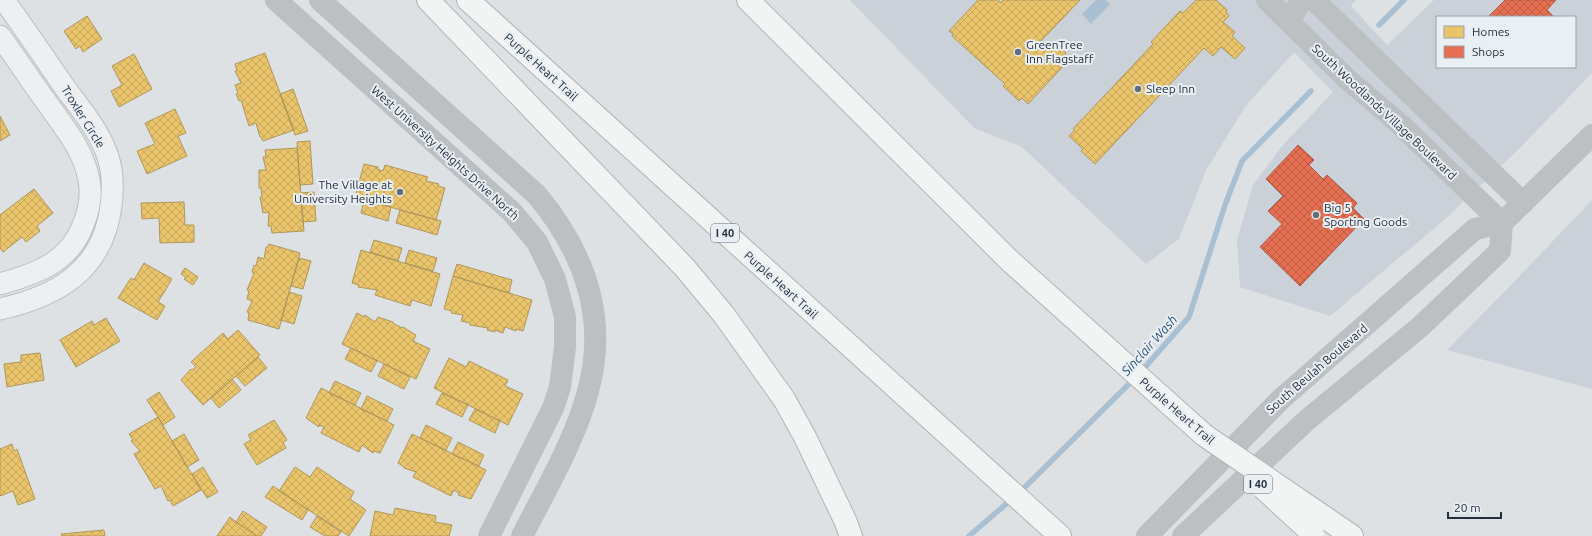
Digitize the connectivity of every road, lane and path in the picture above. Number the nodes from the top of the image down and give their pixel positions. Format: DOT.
graph roads {
  1 [pos="4,0"];
  2 [pos="276,0"];
  3 [pos="320,0"];
  4 [pos="428,0"];
  5 [pos="468,0"];
  6 [pos="748,0"];
  7 [pos="1267,0"];
  8 [pos="1302,0"];
  9 [pos="1314,0"];
  10 [pos="1288,21"];
  11 [pos="0,36"];
  12 [pos="1592,135"];
  13 [pos="1523,203"];
  14 [pos="1502,223"];
  15 [pos="0,284"];
  16 [pos="0,309"];
  17 [pos="848,528"];
  18 [pos="1319,529"];
  19 [pos="489,536"];
  20 [pos="522,536"];
  21 [pos="1060,536"];
  22 [pos="1147,536"];
  23 [pos="1183,536"];
  24 [pos="1352,536"];
  1 -- 16 [label="street, Troxler Circle"];
  2 -- 19 [label="street, West University Heights Drive North"];
  3 -- 20 [label="street"];
  4 -- 17 [label="highway"];
  5 -- 21 [label="highway, Purple Heart Trail / I 40"];
  6 -- 18 [label="highway, Purple Heart Trail, bridge"];
  7 -- 10 [label="street, South Woodlands Village Boulevard"];
  8 -- 10 [label="street"];
  9 -- 13 [label="street"];
  10 -- 14 [label="street, South Woodlands Village Boulevard"];
  11 -- 15 [label="street, Troxler Circle"];
  12 -- 13 [label="street"];
  13 -- 14 [label="street"];
  14 -- 22 [label="street, South Beulah Boulevard"];
  14 -- 23 [label="street"];
  18 -- 24 [label="highway, Purple Heart Trail"];
}
